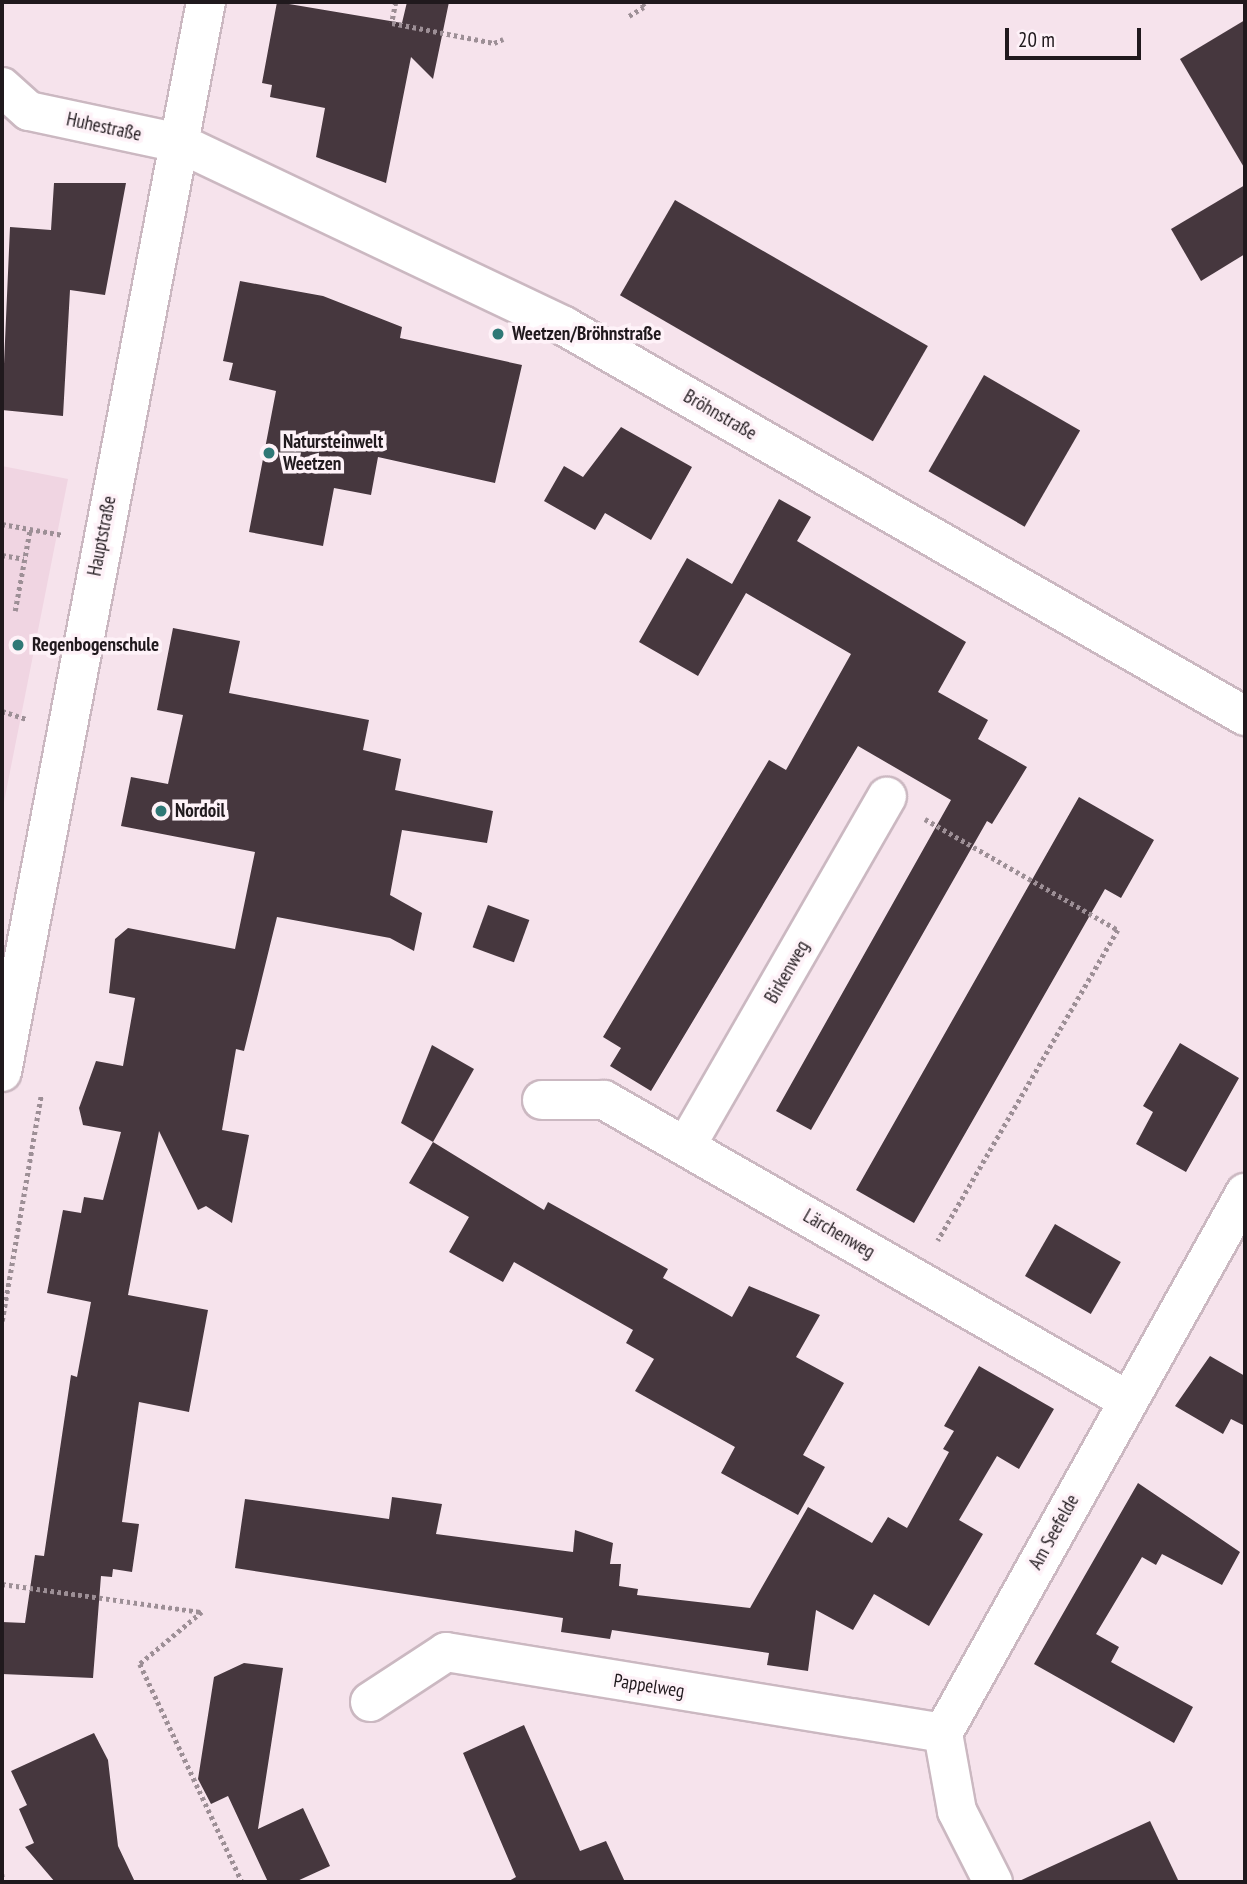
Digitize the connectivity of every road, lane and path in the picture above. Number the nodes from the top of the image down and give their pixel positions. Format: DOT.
graph roads {
  1 [pos="206,2"];
  2 [pos="396,2"];
  3 [pos="641,2"];
  4 [pos="629,16"];
  5 [pos="503,39"];
  6 [pos="11,107"];
  7 [pos="179,143"];
  8 [pos="2,524"];
  9 [pos="30,528"];
  10 [pos="101,541"];
  11 [pos="2,555"];
  12 [pos="24,559"];
  13 [pos="15,611"];
  14 [pos="2,711"];
  15 [pos="1245,716"];
  16 [pos="29,719"];
  17 [pos="887,797"];
  18 [pos="2,1072"];
  19 [pos="542,1100"];
  20 [pos="686,1146"];
  21 [pos="1245,1194"];
  22 [pos="917,1279"];
  23 [pos="1127,1400"];
  24 [pos="2,1584"];
  25 [pos="370,1702"];
  26 [pos="943,1734"];
  27 [pos="2,1874"];
  28 [pos="3,1882"];
  29 [pos="242,1882"];
  30 [pos="993,1882"];
  1 -- 7 [label="street, Hauptstraße"];
  2 -- 5 [label="path"];
  3 -- 4 [label="path"];
  6 -- 7 [label="street, Huhestraße"];
  7 -- 10 [label="street, Hauptstraße"];
  7 -- 15 [label="street, Bröhnstraße"];
  8 -- 9 [label="path"];
  9 -- 10 [label="path"];
  9 -- 12 [label="path"];
  10 -- 18 [label="street, Hauptstraße"];
  11 -- 12 [label="path"];
  12 -- 13 [label="path"];
  14 -- 16 [label="path"];
  17 -- 20 [label="street, Birkenweg"];
  17 -- 22 [label="path"];
  19 -- 20 [label="street, Lärchenweg"];
  20 -- 22 [label="street, Lärchenweg"];
  21 -- 23 [label="street, Am Seefelde"];
  22 -- 23 [label="street, Lärchenweg"];
  23 -- 26 [label="street, Am Seefelde"];
  24 -- 29 [label="path"];
  25 -- 26 [label="street, Pappelweg"];
  26 -- 30 [label="street"];
  27 -- 28 [label="path"];
}
